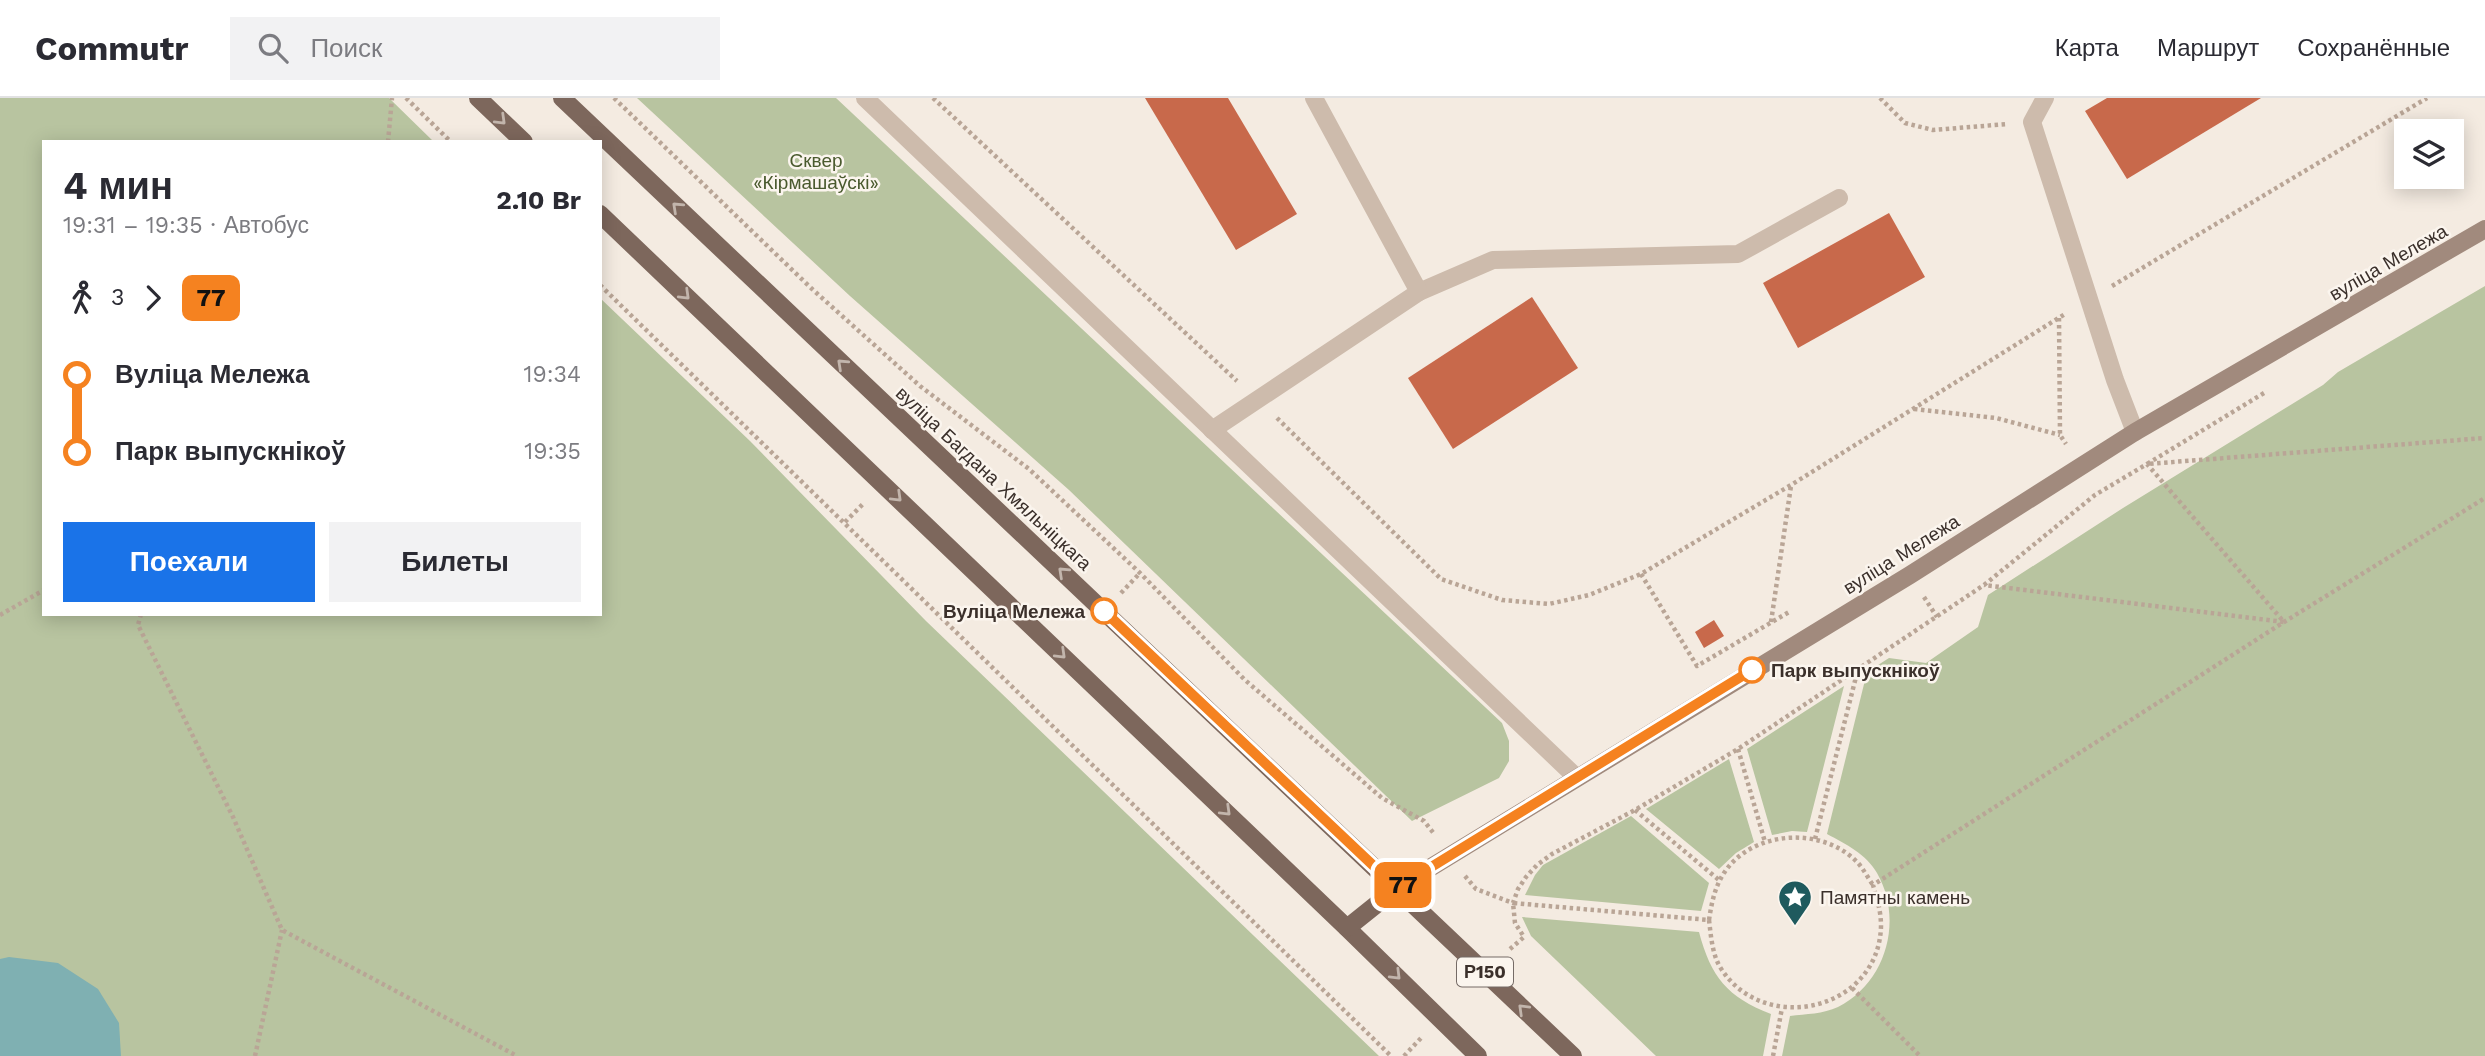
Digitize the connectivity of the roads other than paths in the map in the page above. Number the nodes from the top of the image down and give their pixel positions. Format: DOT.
graph roads {
  1 [pos="478,98"];
  2 [pos="562,98"];
  3 [pos="866,98"];
  4 [pos="1314,98"];
  5 [pos="2045,98"];
  6 [pos="522,140"];
  7 [pos="1839,198"];
  8 [pos="602,216"];
  9 [pos="2485,229"];
  10 [pos="1419,292"];
  11 [pos="1212,430"];
  12 [pos="2135,432"];
  13 [pos="1576,777"];
  14 [pos="1397,888"];
  15 [pos="1347,928"];
  16 [pos="1478,1056"];
  17 [pos="1573,1056"];
  1 -- 6 [label="main road, one-way"];
  14 -- 2 [label="main road, вуліца Багдана Хмяльніцкага, one-way"];
  3 -- 11 [label="lane"];
  4 -- 10 [label="lane"];
  5 -- 12 [label="lane"];
  7 -- 10 [label="lane"];
  8 -- 15 [label="main road, one-way"];
  9 -- 12 [label="main road, вуліца Мележа"];
  10 -- 11 [label="lane"];
  11 -- 13 [label="lane"];
  12 -- 13 [label="main road, вуліца Мележа"];
  13 -- 14 [label="main road, вуліца Мележа"];
  14 -- 15 [label="main road, вуліца Мележа"];
  17 -- 14 [label="main road, Р150, one-way"];
  15 -- 16 [label="main road, one-way"];
}
